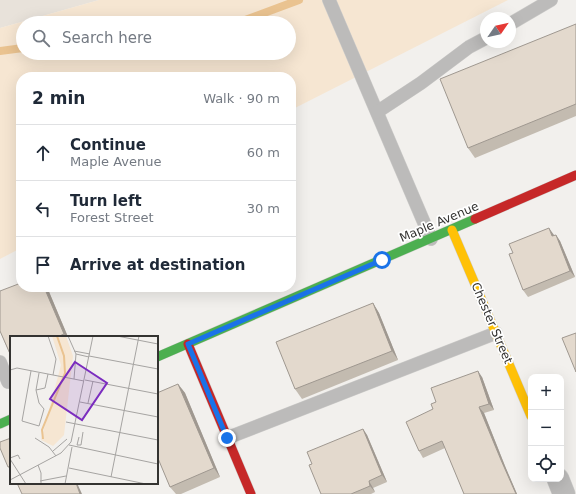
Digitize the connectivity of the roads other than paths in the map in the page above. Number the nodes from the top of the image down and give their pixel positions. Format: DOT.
graph roads {
  1 [pos="329,0"];
  2 [pos="551,0"];
  3 [pos="516,20"];
  4 [pos="480,41"];
  5 [pos="377,112"];
  6 [pos="576,175"];
  7 [pos="452,230"];
  8 [pos="431,238"];
  9 [pos="496,333"];
  10 [pos="188,344"];
  11 [pos="158,357"];
  12 [pos="0,362"];
  13 [pos="10,381"];
  14 [pos="528,410"];
  15 [pos="10,419"];
  16 [pos="0,424"];
  17 [pos="227,438"];
  18 [pos="559,482"];
  19 [pos="251,494"];
  20 [pos="564,494"];
  1 -- 5 [label="lane"];
  2 -- 3 [label="lane"];
  4 -- 5 [label="lane"];
  5 -- 8 [label="lane"];
  6 -- 7 [label="main road, Maple Avenue"];
  7 -- 8 [label="main road, Maple Avenue"];
  7 -- 9 [label="main road, Chester Street"];
  8 -- 10 [label="main road, Maple Avenue"];
  9 -- 14 [label="main road, Chester Street"];
  9 -- 17 [label="lane"];
  10 -- 11 [label="main road, Maple Avenue"];
  10 -- 17 [label="main road"];
  12 -- 13 [label="lane"];
  15 -- 16 [label="main road"];
  17 -- 19 [label="main road"];
  18 -- 20 [label="street"];
}
